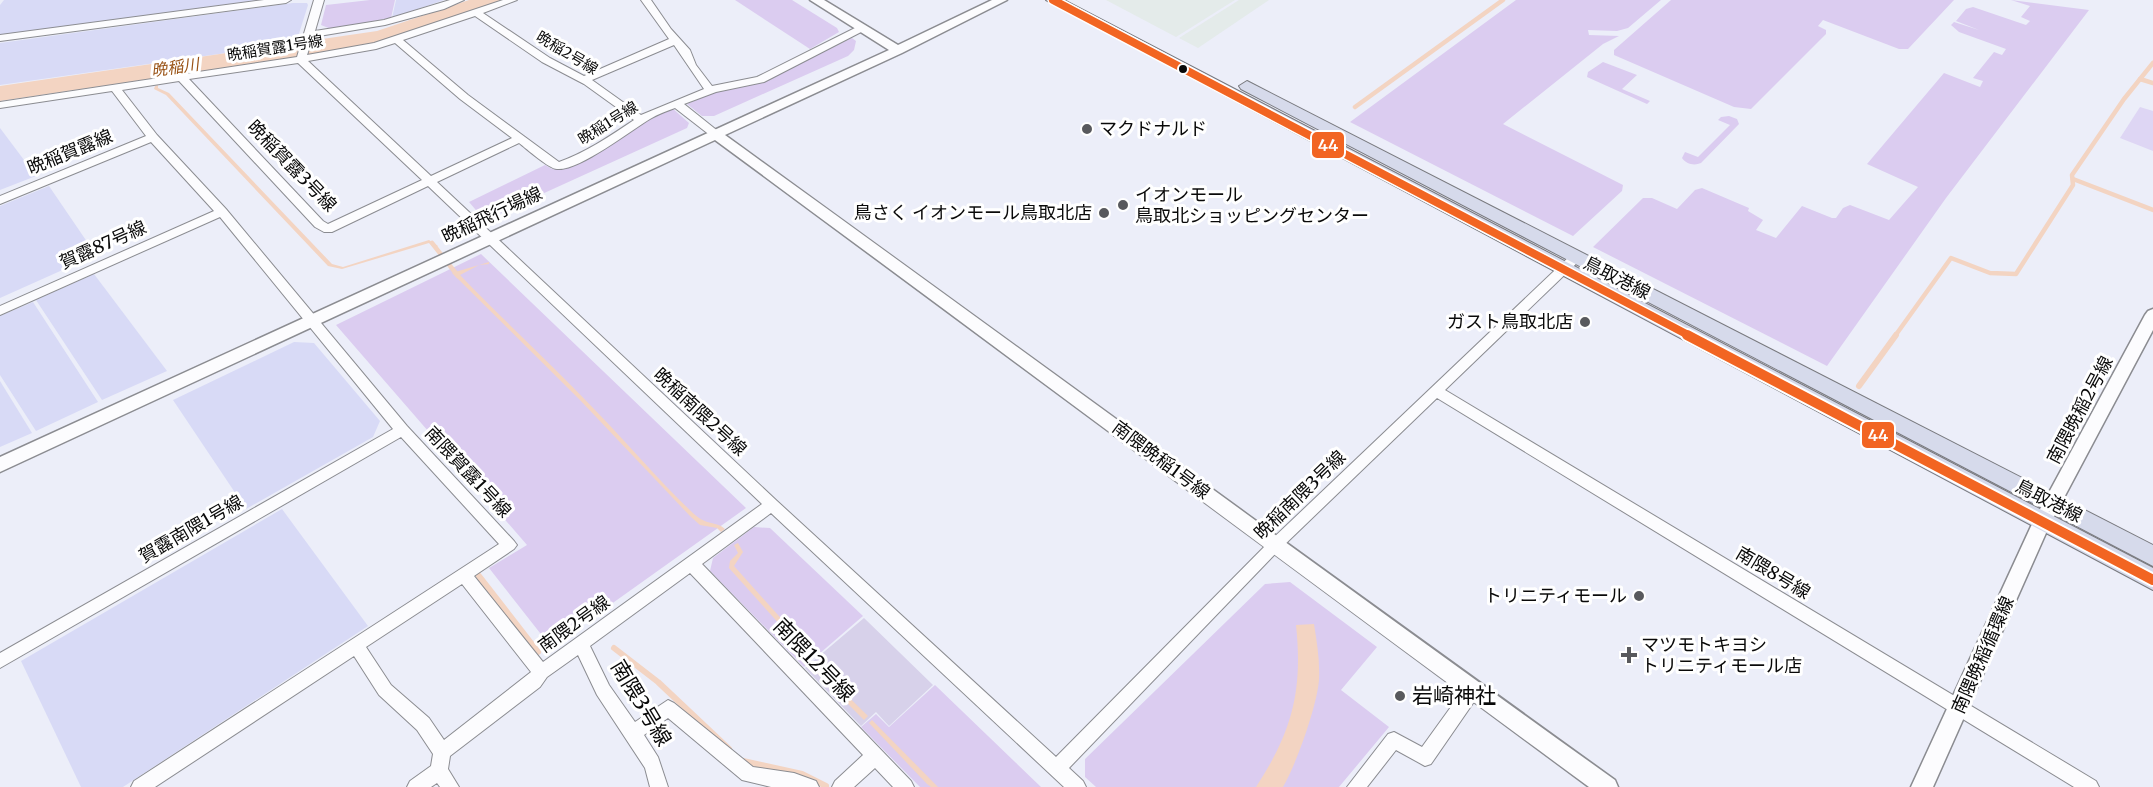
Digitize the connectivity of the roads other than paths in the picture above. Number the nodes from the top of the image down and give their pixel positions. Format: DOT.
graph roads {
  1 [pos="286,0"];
  2 [pos="319,0"];
  3 [pos="459,0"];
  4 [pos="512,0"];
  5 [pos="646,0"];
  6 [pos="816,0"];
  7 [pos="1001,0"];
  8 [pos="1053,0"];
  9 [pos="1081,0"];
  10 [pos="477,13"];
  11 [pos="862,28"];
  12 [pos="0,38"];
  13 [pos="307,38"];
  14 [pos="397,39"];
  15 [pos="676,39"];
  16 [pos="898,50"];
  17 [pos="302,59"];
  18 [pos="182,78"];
  19 [pos="584,80"];
  20 [pos="115,88"];
  21 [pos="710,90"];
  22 [pos="676,104"];
  23 [pos="0,105"];
  24 [pos="641,120"];
  25 [pos="715,134"];
  26 [pos="153,137"];
  27 [pos="521,138"];
  28 [pos="432,181"];
  29 [pos="0,200"];
  30 [pos="222,212"];
  31 [pos="490,238"];
  32 [pos="1570,263"];
  33 [pos="0,310"];
  34 [pos="2153,315"];
  35 [pos="310,321"];
  36 [pos="1436,391"];
  37 [pos="402,430"];
  38 [pos="0,465"];
  39 [pos="2052,503"];
  40 [pos="772,505"];
  41 [pos="2042,522"];
  42 [pos="1274,546"];
  43 [pos="2153,556"];
  44 [pos="692,564"];
  45 [pos="463,574"];
  46 [pos="2153,580"];
  47 [pos="580,644"];
  48 [pos="356,645"];
  49 [pos="0,661"];
  50 [pos="541,672"];
  51 [pos="1472,691"];
  52 [pos="1958,709"];
  53 [pos="633,733"];
  54 [pos="442,752"];
  55 [pos="875,756"];
  56 [pos="1057,768"];
  57 [pos="439,771"];
  58 [pos="140,787"];
  59 [pos="416,787"];
  60 [pos="450,787"];
  61 [pos="658,787"];
  62 [pos="810,787"];
  63 [pos="841,787"];
  64 [pos="905,787"];
  65 [pos="1077,787"];
  66 [pos="1356,787"];
  67 [pos="1607,787"];
  68 [pos="1922,787"];
  69 [pos="2090,787"];
  1 -- 12 [label="street"];
  2 -- 13 [label="street"];
  3 -- 13 [label="street"];
  4 -- 10 [label="street, 晩稲賀露1号線"];
  5 -- 15 [label="street"];
  6 -- 11 [label="street"];
  7 -- 16 [label="street, 晩稲飛行場線"];
  8 -- 32 [label="main road, 鳥取港線"];
  9 -- 32 [label="main road, 鳥取港線"];
  10 -- 14 [label="street, 晩稲賀露1号線"];
  10 -- 19 [label="street, 晩稲2号線"];
  11 -- 16 [label="street"];
  11 -- 21 [label="street, 晩稲1号線"];
  13 -- 17 [label="street"];
  14 -- 17 [label="street, 晩稲賀露1号線"];
  14 -- 27 [label="street, 晩稲1号線"];
  15 -- 19 [label="street"];
  15 -- 21 [label="street"];
  16 -- 25 [label="street, 晩稲飛行場線"];
  17 -- 18 [label="street, 晩稲賀露1号線"];
  17 -- 28 [label="street, 晩稲南隈2号線"];
  18 -- 20 [label="street, 晩稲賀露1号線"];
  18 -- 28 [label="street, 晩稲賀露3号線"];
  19 -- 24 [label="street, 晩稲2号線"];
  20 -- 23 [label="street, 晩稲賀露1号線"];
  20 -- 26 [label="street, 南隈賀露1号線"];
  21 -- 22 [label="street, 晩稲1号線"];
  22 -- 24 [label="street, 晩稲1号線"];
  22 -- 25 [label="street"];
  24 -- 27 [label="street, 晩稲1号線"];
  25 -- 31 [label="street, 晩稲飛行場線"];
  25 -- 42 [label="street, 南隈晩稲1号線"];
  26 -- 29 [label="street, 晩稲賀露線"];
  26 -- 30 [label="street, 南隈賀露1号線"];
  27 -- 28 [label="street, 晩稲賀露3号線"];
  28 -- 31 [label="street, 晩稲南隈2号線"];
  30 -- 33 [label="street, 賀露87号線"];
  30 -- 35 [label="street, 南隈賀露1号線"];
  31 -- 35 [label="street, 晩稲飛行場線"];
  31 -- 40 [label="street, 晩稲南隈2号線"];
  32 -- 36 [label="street, 晩稲南隈3号線"];
  32 -- 39 [label="main road, 鳥取港線"];
  32 -- 41 [label="main road, 鳥取港線"];
  34 -- 39 [label="street, 南隈晩稲2号線"];
  35 -- 37 [label="street, 南隈賀露1号線"];
  35 -- 38 [label="street, 晩稲飛行場線"];
  36 -- 42 [label="street, 晩稲南隈3号線"];
  36 -- 52 [label="street, 南隈8号線"];
  37 -- 45 [label="street, 南隈賀露1号線"];
  37 -- 49 [label="street, 賀露南隈1号線"];
  39 -- 41 [label="street, 南隈晩稲2号線"];
  39 -- 43 [label="main road, 鳥取港線"];
  40 -- 44 [label="street, 南隈2号線"];
  40 -- 56 [label="street, 晩稲南隈2号線"];
  41 -- 46 [label="main road, 鳥取港線"];
  41 -- 52 [label="street, 南隈晩稲循環線"];
  42 -- 51 [label="street, 南隈晩稲1号線"];
  42 -- 56 [label="street, 晩稲南隈3号線"];
  44 -- 47 [label="street, 南隈2号線"];
  44 -- 55 [label="street, 南隈12号線"];
  45 -- 48 [label="street, 南隈賀露1号線"];
  45 -- 50 [label="street"];
  47 -- 50 [label="street, 南隈2号線"];
  47 -- 53 [label="street, 南隈3号線"];
  48 -- 54 [label="street"];
  48 -- 58 [label="street, 南隈賀露1号線"];
  50 -- 54 [label="street, 南隈2号線"];
  51 -- 66 [label="street"];
  51 -- 67 [label="street, 南隈晩稲1号線"];
  52 -- 68 [label="street, 南隈晩稲循環線"];
  52 -- 69 [label="street, 南隈8号線"];
  53 -- 61 [label="street, 南隈3号線"];
  53 -- 62 [label="street"];
  54 -- 57 [label="street"];
  55 -- 63 [label="street"];
  55 -- 64 [label="street, 南隈12号線"];
  56 -- 65 [label="street, 晩稲南隈2号線"];
  57 -- 59 [label="street"];
  57 -- 60 [label="street"];
}
